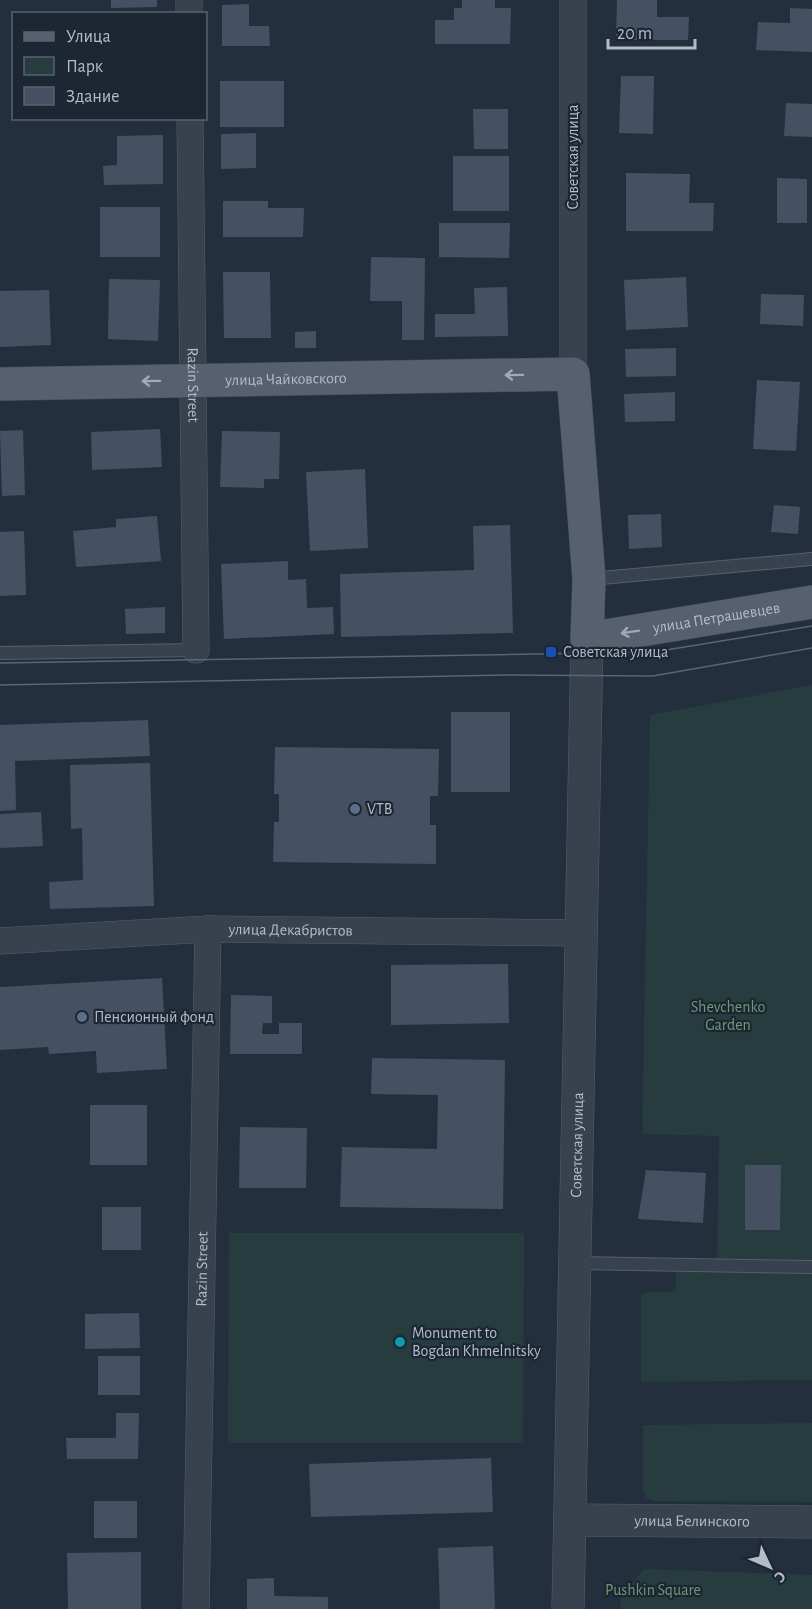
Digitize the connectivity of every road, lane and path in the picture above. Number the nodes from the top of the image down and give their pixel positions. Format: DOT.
graph roads {
  1 [pos="573,0"];
  2 [pos="190,120"];
  3 [pos="573,374"];
  4 [pos="193,381"];
  5 [pos="0,384"];
  6 [pos="812,559"];
  7 [pos="589,579"];
  8 [pos="812,602"];
  9 [pos="587,639"];
  10 [pos="196,650"];
  11 [pos="0,653"];
  12 [pos="208,929"];
  13 [pos="582,933"];
  14 [pos="0,941"];
  15 [pos="576,1263"];
  16 [pos="812,1267"];
  17 [pos="570,1520"];
  18 [pos="812,1522"];
  19 [pos="196,1609"];
  20 [pos="568,1609"];
  1 -- 3 [label="street, Советская улица"];
  2 -- 4 [label="street, Razin Street"];
  3 -- 4 [label="main road, улица Чайковского, one-way"];
  3 -- 7 [label="main road, Советская улица"];
  4 -- 5 [label="main road, улица Чайковского, one-way"];
  4 -- 10 [label="street, Razin Street"];
  6 -- 7 [label="lane"];
  7 -- 9 [label="main road, Советская улица"];
  8 -- 9 [label="main road, улица Петрашевцев, one-way"];
  9 -- 13 [label="street, Советская улица"];
  10 -- 11 [label="lane"];
  12 -- 13 [label="street, улица Декабристов"];
  12 -- 14 [label="street, улица Декабристов"];
  12 -- 19 [label="street, Razin Street"];
  13 -- 15 [label="street, Советская улица"];
  15 -- 16 [label="lane"];
  15 -- 17 [label="street, Советская улица"];
  17 -- 18 [label="street, улица Белинского"];
  17 -- 20 [label="street, Советская улица"];
}
